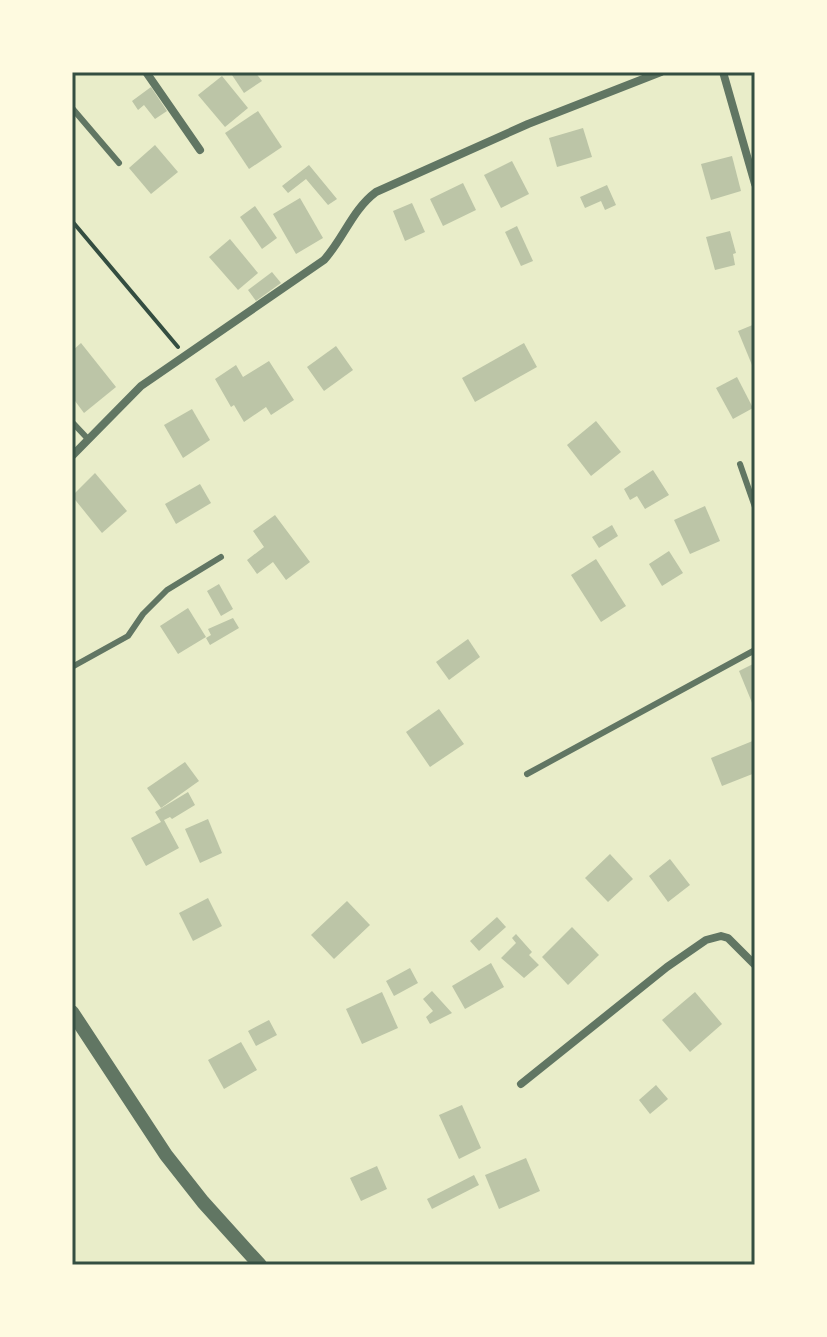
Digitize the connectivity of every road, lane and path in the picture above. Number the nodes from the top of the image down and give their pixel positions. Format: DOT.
graph roads {
  1 [pos="146,72"];
  2 [pos="661,72"];
  3 [pos="723,72"];
  4 [pos="72,108"];
  5 [pos="200,150"];
  6 [pos="119,163"];
  7 [pos="755,184"];
  8 [pos="72,221"];
  9 [pos="184,355"];
  10 [pos="72,422"];
  11 [pos="88,439"];
  12 [pos="72,456"];
  13 [pos="740,464"];
  14 [pos="755,507"];
  15 [pos="221,557"];
  16 [pos="755,650"];
  17 [pos="72,667"];
  18 [pos="527,774"];
  19 [pos="755,965"];
  20 [pos="72,1012"];
  21 [pos="521,1084"];
  22 [pos="260,1265"];
  1 -- 5 [label="street"];
  2 -- 9 [label="street"];
  3 -- 7 [label="street"];
  4 -- 6 [label="lane"];
  8 -- 9 [label="path"];
  9 -- 11 [label="street"];
  10 -- 11 [label="lane"];
  11 -- 12 [label="street"];
  13 -- 14 [label="lane"];
  15 -- 17 [label="lane"];
  16 -- 18 [label="lane"];
  19 -- 21 [label="street"];
  20 -- 22 [label="street"];
}
